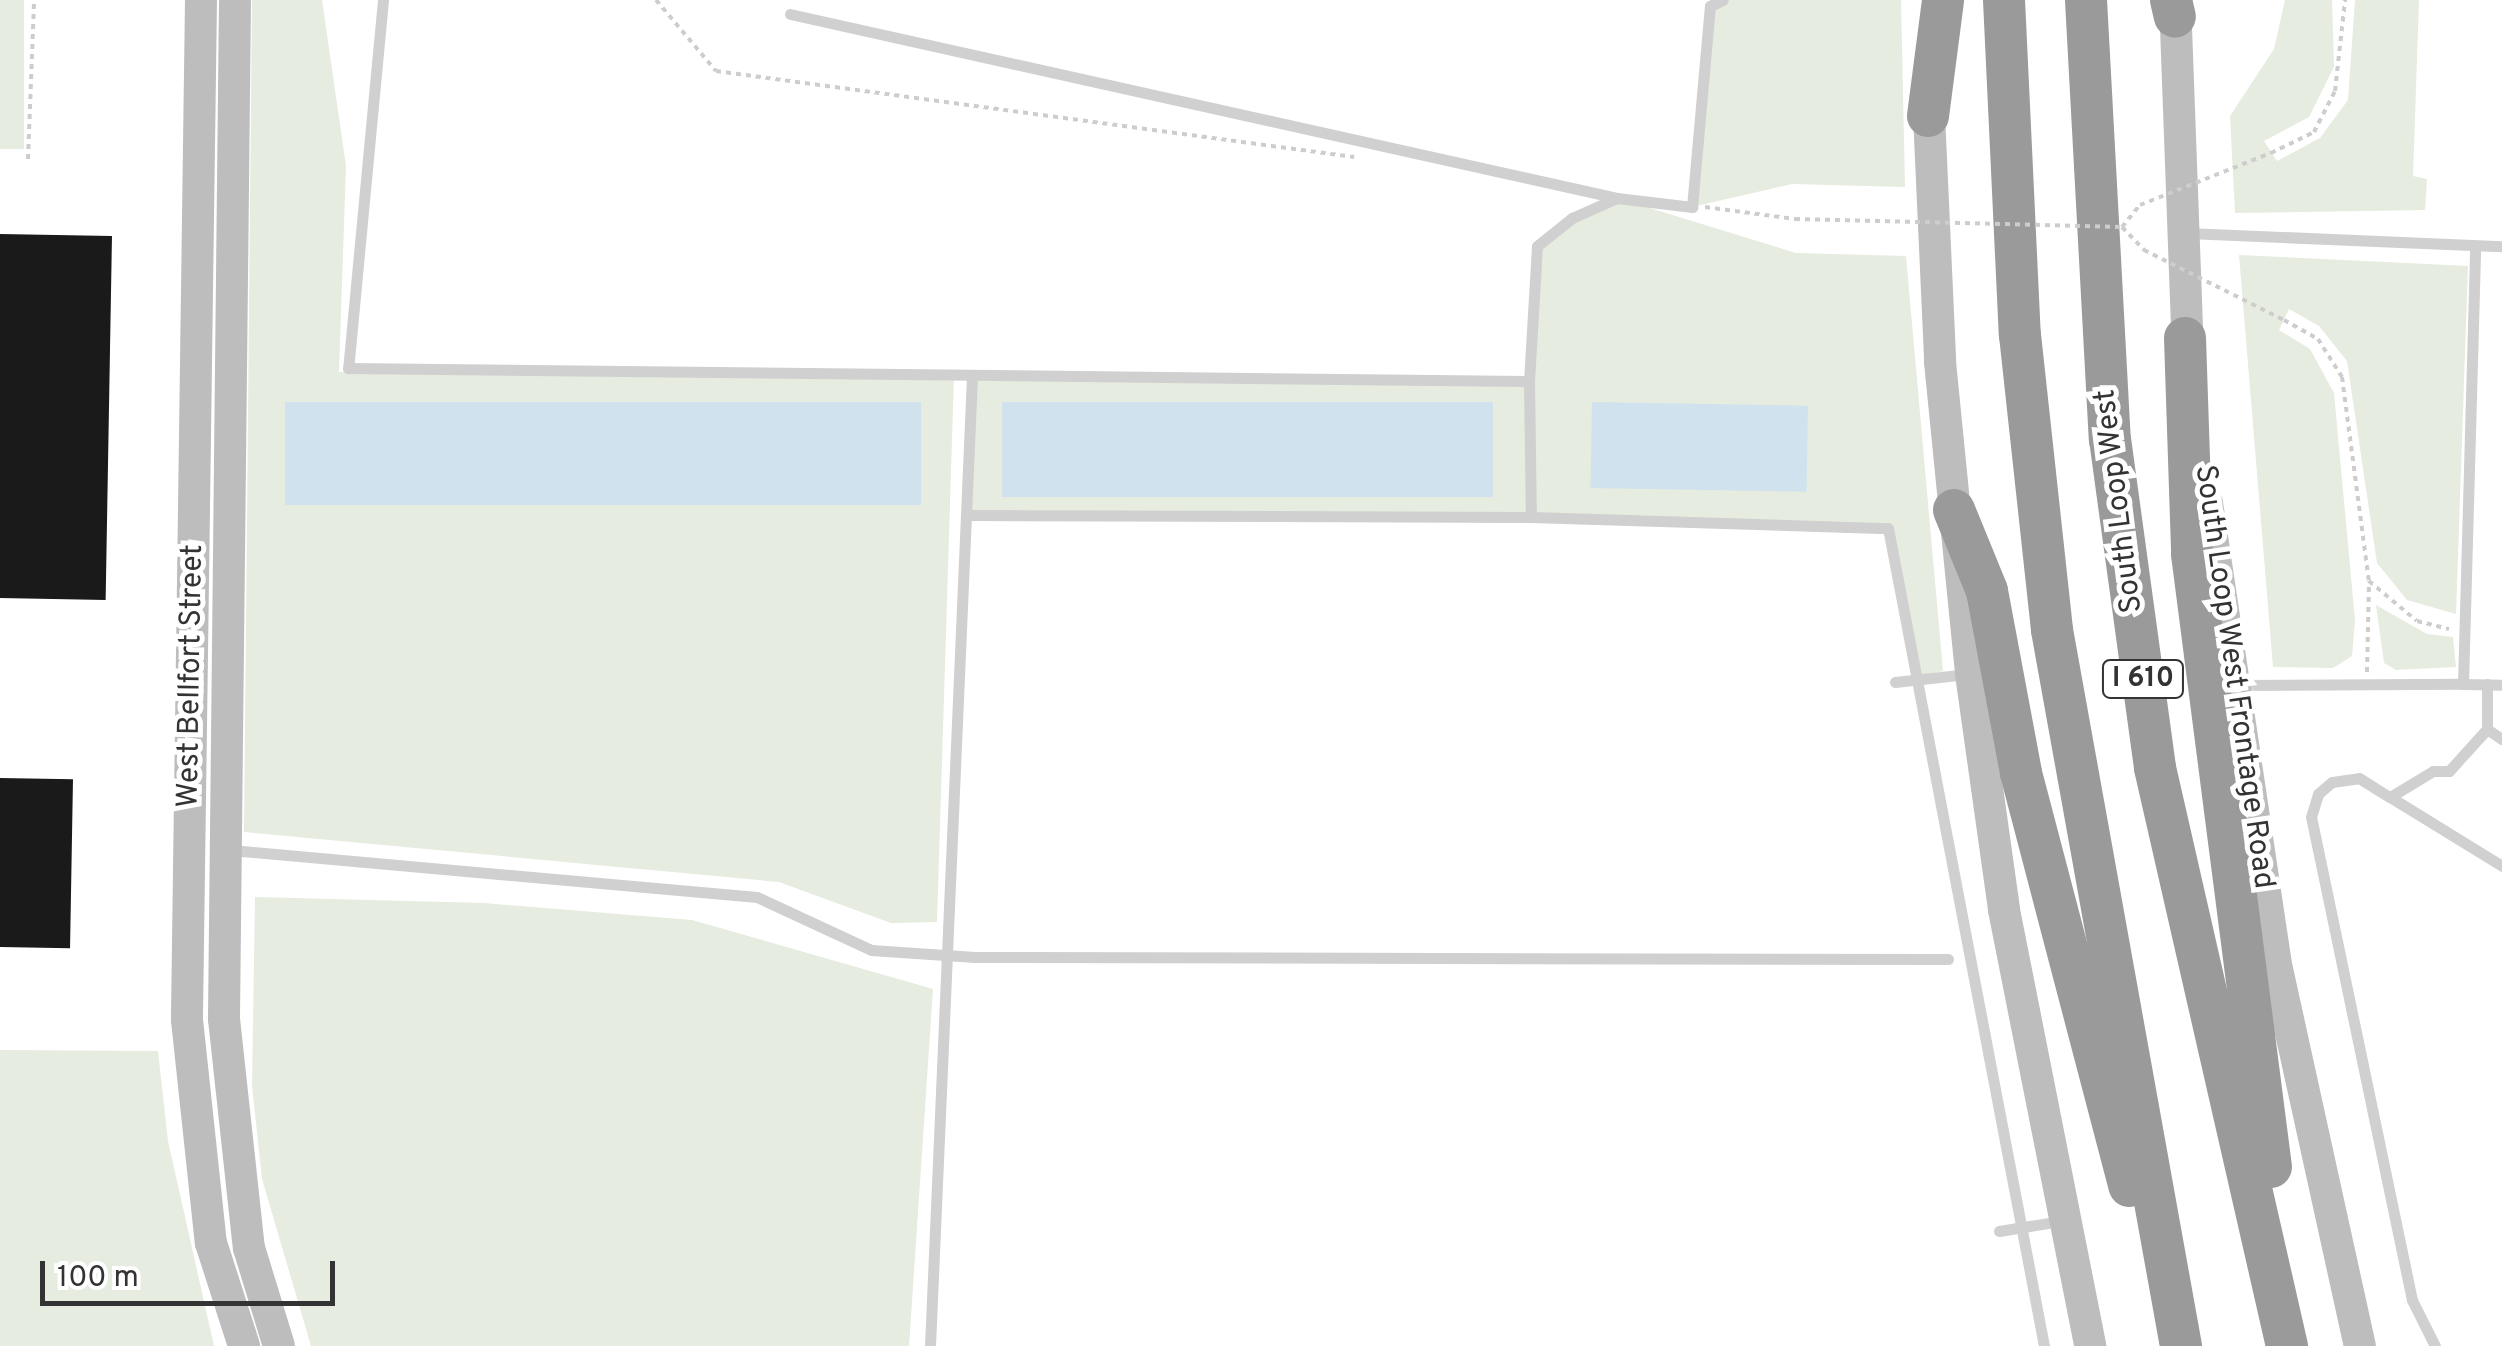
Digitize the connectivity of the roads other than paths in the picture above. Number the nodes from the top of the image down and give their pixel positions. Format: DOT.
graph roads {
  1 [pos="201,0"];
  2 [pos="235,0"];
  3 [pos="383,0"];
  4 [pos="1723,0"];
  5 [pos="1926,0"];
  6 [pos="1943,0"];
  7 [pos="2004,0"];
  8 [pos="2086,0"];
  9 [pos="1710,3"];
  10 [pos="2174,6"];
  11 [pos="790,14"];
  12 [pos="1928,116"];
  13 [pos="1617,198"];
  14 [pos="2180,233"];
  15 [pos="2476,246"];
  16 [pos="2502,246"];
  17 [pos="2185,338"];
  18 [pos="972,375"];
  19 [pos="1529,381"];
  20 [pos="1954,510"];
  21 [pos="966,514"];
  22 [pos="1531,517"];
  23 [pos="1971,674"];
  24 [pos="1916,678"];
  25 [pos="1895,682"];
  26 [pos="2463,684"];
  27 [pos="2487,684"];
  28 [pos="2232,685"];
  29 [pos="2502,685"];
  30 [pos="2487,729"];
  31 [pos="2502,738"];
  32 [pos="2390,797"];
  33 [pos="226,850"];
  34 [pos="2502,866"];
  35 [pos="948,955"];
  36 [pos="1948,959"];
  37 [pos="2065,1220"];
  38 [pos="2022,1230"];
  39 [pos="1999,1231"];
  40 [pos="244,1346"];
  41 [pos="280,1346"];
  42 [pos="930,1346"];
  43 [pos="2044,1346"];
  44 [pos="2090,1346"];
  45 [pos="2178,1346"];
  46 [pos="2290,1346"];
  47 [pos="2360,1346"];
  48 [pos="2435,1346"];
  1 -- 40 [label="main road, West Bellfort Street"];
  2 -- 33 [label="main road, West Bellfort Street"];
  3 -- 18 [label="lane"];
  4 -- 9 [label="lane"];
  5 -- 12 [label="main road"];
  6 -- 12 [label="highway"];
  7 -- 45 [label="highway, I 610"];
  8 -- 46 [label="highway, South Loop West / I 610"];
  9 -- 13 [label="lane"];
  10 -- 14 [label="main road, South Loop West Frontage Road"];
  11 -- 13 [label="lane"];
  12 -- 20 [label="main road"];
  13 -- 19 [label="lane"];
  14 -- 15 [label="lane"];
  14 -- 17 [label="main road, South Loop West Frontage Road"];
  15 -- 16 [label="lane"];
  15 -- 26 [label="lane"];
  17 -- 28 [label="main road, South Loop West Frontage Road"];
  17 -- 46 [label="highway"];
  18 -- 19 [label="lane"];
  18 -- 21 [label="lane"];
  19 -- 22 [label="lane"];
  20 -- 23 [label="main road"];
  20 -- 45 [label="highway"];
  21 -- 22 [label="lane"];
  21 -- 35 [label="lane"];
  22 -- 24 [label="lane"];
  23 -- 24 [label="lane"];
  23 -- 37 [label="main road"];
  24 -- 25 [label="lane"];
  24 -- 38 [label="lane"];
  26 -- 27 [label="lane"];
  26 -- 28 [label="lane"];
  27 -- 29 [label="lane"];
  27 -- 30 [label="lane"];
  28 -- 47 [label="main road, South Loop West Frontage Road"];
  30 -- 31 [label="lane"];
  30 -- 32 [label="lane"];
  32 -- 34 [label="lane"];
  32 -- 48 [label="lane"];
  33 -- 35 [label="lane"];
  33 -- 41 [label="main road, West Bellfort Street"];
  35 -- 36 [label="lane"];
  35 -- 42 [label="lane"];
  37 -- 38 [label="lane"];
  37 -- 44 [label="main road"];
  38 -- 39 [label="lane"];
  38 -- 43 [label="lane"];
}
